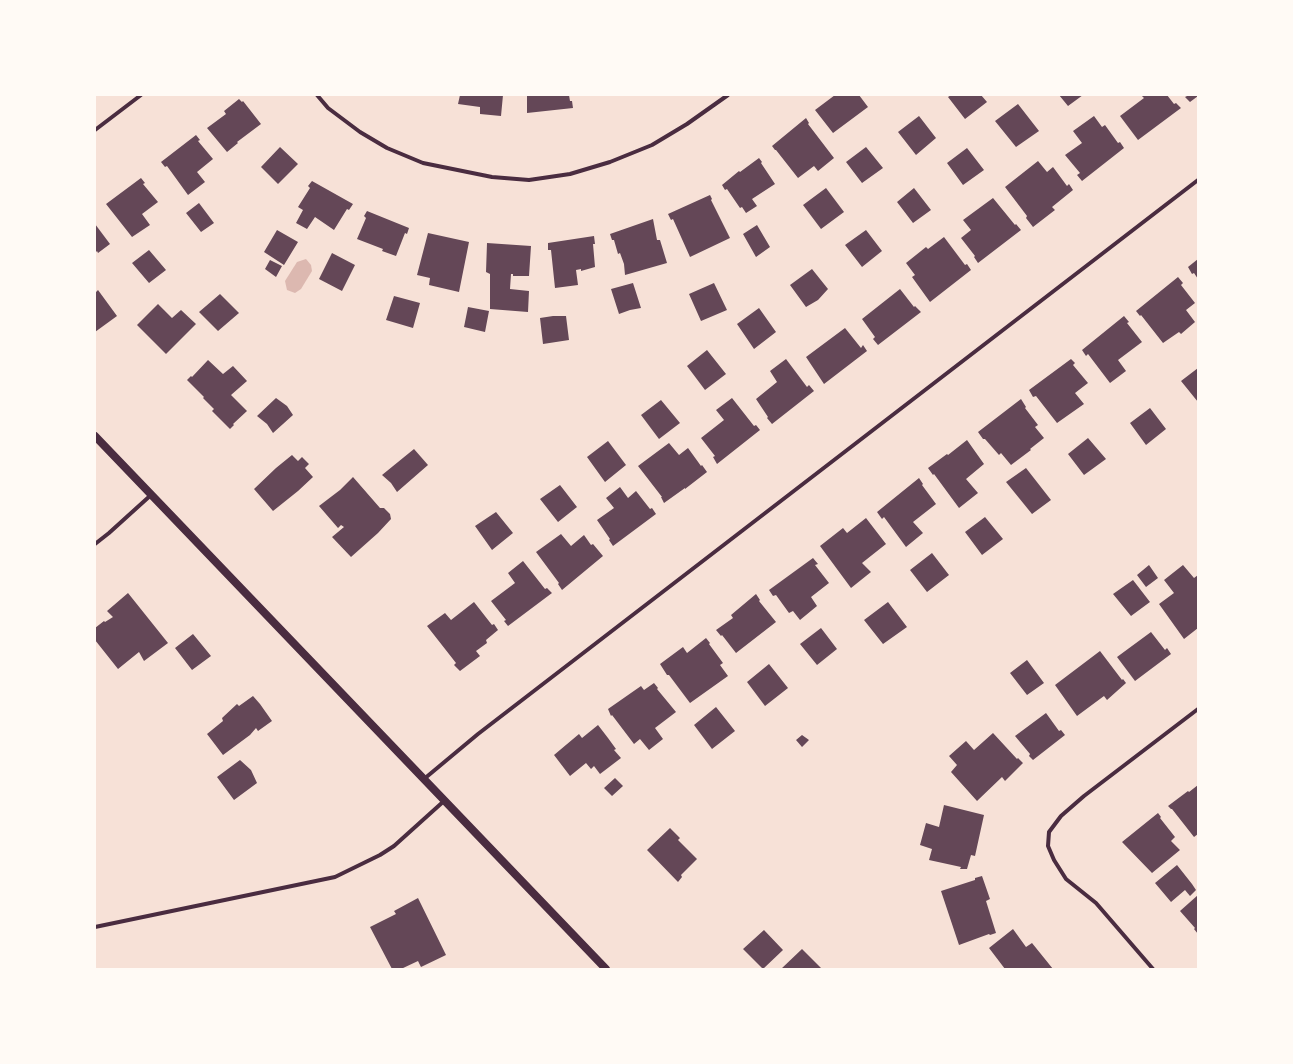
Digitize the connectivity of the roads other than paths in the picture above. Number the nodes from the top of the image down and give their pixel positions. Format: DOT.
graph roads {
  1 [pos="141,95"];
  2 [pos="317,95"];
  3 [pos="728,95"];
  4 [pos="95,130"];
  5 [pos="1198,180"];
  6 [pos="95,436"];
  7 [pos="152,495"];
  8 [pos="95,544"];
  9 [pos="1198,709"];
  10 [pos="423,780"];
  11 [pos="444,801"];
  12 [pos="95,927"];
  13 [pos="606,969"];
  14 [pos="1153,969"];
  1 -- 4 [label="street"];
  2 -- 3 [label="street"];
  5 -- 10 [label="street"];
  6 -- 7 [label="main road"];
  7 -- 8 [label="street"];
  7 -- 10 [label="main road"];
  9 -- 14 [label="street"];
  10 -- 11 [label="main road"];
  11 -- 12 [label="street"];
  11 -- 13 [label="main road"];
}
